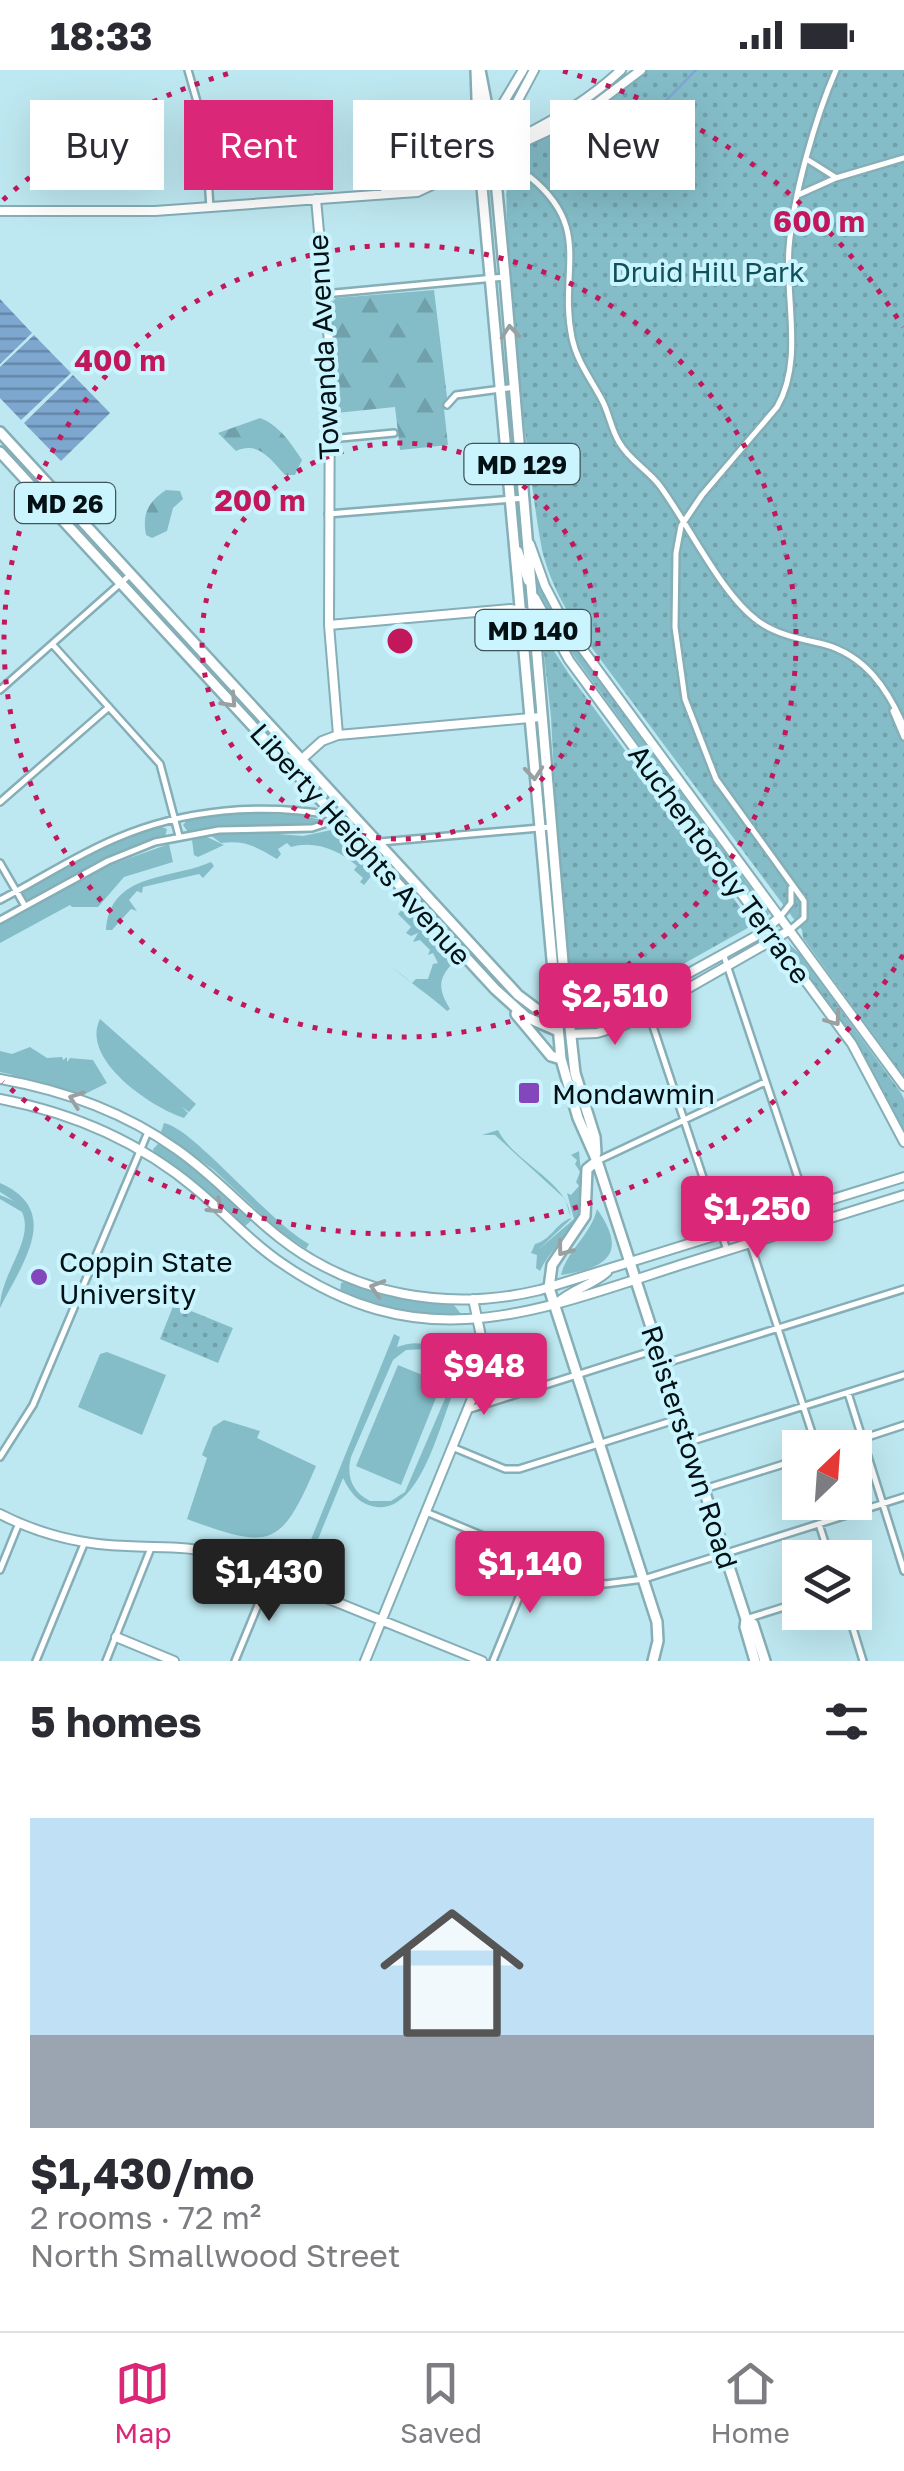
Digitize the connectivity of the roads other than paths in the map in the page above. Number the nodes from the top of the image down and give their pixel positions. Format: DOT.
graph roads {
  1 [pos="188,70"];
  2 [pos="478,70"];
  3 [pos="523,70"];
  4 [pos="534,70"];
  5 [pos="621,70"];
  6 [pos="641,70"];
  7 [pos="836,70"];
  8 [pos="479,100"];
  9 [pos="485,100"];
  10 [pos="506,100"];
  11 [pos="519,100"];
  12 [pos="530,132"];
  13 [pos="530,137"];
  14 [pos="904,158"];
  15 [pos="808,160"];
  16 [pos="530,178"];
  17 [pos="836,178"];
  18 [pos="394,190"];
  19 [pos="483,190"];
  20 [pos="497,190"];
  21 [pos="798,196"];
  22 [pos="316,199"];
  23 [pos="210,208"];
  24 [pos="0,211"];
  25 [pos="505,277"];
  26 [pos="491,278"];
  27 [pos="324,294"];
  28 [pos="500,387"];
  29 [pos="515,387"];
  30 [pos="447,404"];
  31 [pos="0,432"];
  32 [pos="394,434"];
  33 [pos="330,439"];
  34 [pos="0,452"];
  35 [pos="525,498"];
  36 [pos="511,499"];
  37 [pos="328,514"];
  38 [pos="684,521"];
  39 [pos="515,542"];
  40 [pos="529,542"];
  41 [pos="131,574"];
  42 [pos="121,583"];
  43 [pos="531,590"];
  44 [pos="520,610"];
  45 [pos="532,614"];
  46 [pos="329,624"];
  47 [pos="53,645"];
  48 [pos="0,690"];
  49 [pos="109,707"];
  50 [pos="893,708"];
  51 [pos="541,717"];
  52 [pos="530,718"];
  53 [pos="904,728"];
  54 [pos="338,735"];
  55 [pos="904,737"];
  56 [pos="301,760"];
  57 [pos="292,768"];
  58 [pos="0,802"];
  59 [pos="345,808"];
  60 [pos="335,815"];
  61 [pos="175,820"];
  62 [pos="551,827"];
  63 [pos="539,828"];
  64 [pos="179,836"];
  65 [pos="377,842"];
  66 [pos="0,863"];
  67 [pos="789,880"];
  68 [pos="16,892"];
  69 [pos="0,900"];
  70 [pos="26,906"];
  71 [pos="780,917"];
  72 [pos="0,920"];
  73 [pos="768,928"];
  74 [pos="790,930"];
  75 [pos="776,940"];
  76 [pos="724,954"];
  77 [pos="728,967"];
  78 [pos="494,990"];
  79 [pos="644,998"];
  80 [pos="648,1012"];
  81 [pos="556,1017"];
  82 [pos="570,1020"];
  83 [pos="557,1031"];
  84 [pos="571,1034"];
  85 [pos="561,1060"];
  86 [pos="0,1079"];
  87 [pos="765,1082"];
  88 [pos="904,1086"];
  89 [pos="0,1099"];
  90 [pos="684,1120"];
  91 [pos="148,1132"];
  92 [pos="904,1142"];
  93 [pos="139,1149"];
  94 [pos="596,1161"];
  95 [pos="904,1176"];
  96 [pos="904,1194"];
  97 [pos="806,1207"];
  98 [pos="812,1223"];
  99 [pos="722,1234"];
  100 [pos="750,1244"];
  101 [pos="727,1250"];
  102 [pos="630,1262"];
  103 [pos="610,1268"];
  104 [pos="636,1280"];
  105 [pos="549,1288"];
  106 [pos="904,1289"];
  107 [pos="473,1300"];
  108 [pos="554,1306"];
  109 [pos="477,1319"];
  110 [pos="777,1328"];
  111 [pos="658,1349"];
  112 [pos="663,1364"];
  113 [pos="904,1375"];
  114 [pos="578,1376"];
  115 [pos="848,1393"];
  116 [pos="804,1406"];
  117 [pos="468,1410"];
  118 [pos="681,1418"];
  119 [pos="904,1425"];
  120 [pos="811,1430"];
  121 [pos="860,1430"];
  122 [pos="872,1435"];
  123 [pos="689,1442"];
  124 [pos="600,1445"];
  125 [pos="452,1446"];
  126 [pos="0,1457"];
  127 [pos="782,1464"];
  128 [pos="872,1469"];
  129 [pos="704,1490"];
  130 [pos="904,1497"];
  131 [pos="883,1504"];
  132 [pos="426,1512"];
  133 [pos="0,1514"];
  134 [pos="18,1523"];
  135 [pos="819,1524"];
  136 [pos="824,1540"];
  137 [pos="84,1542"];
  138 [pos="151,1547"];
  139 [pos="724,1552"];
  140 [pos="536,1558"];
  141 [pos="903,1566"];
  142 [pos="0,1570"];
  143 [pos="271,1574"];
  144 [pos="644,1578"];
  145 [pos="782,1608"];
  146 [pos="382,1619"];
  147 [pos="746,1619"];
  148 [pos="854,1630"];
  149 [pos="116,1637"];
  150 [pos="36,1661"];
  151 [pos="106,1661"];
  152 [pos="174,1661"];
  153 [pos="235,1661"];
  154 [pos="365,1661"];
  155 [pos="482,1661"];
  156 [pos="493,1661"];
  157 [pos="653,1661"];
  158 [pos="756,1661"];
  159 [pos="765,1661"];
  160 [pos="863,1661"];
  1 -- 23 [label="street"];
  2 -- 8 [label="main road, Reisterstown Road"];
  2 -- 9 [label="main road, Reisterstown Road"];
  3 -- 10 [label="main road, MD 129"];
  4 -- 11 [label="main road"];
  5 -- 12 [label="main road"];
  6 -- 13 [label="main road"];
  7 -- 15 [label="street"];
  14 -- 17 [label="street"];
  15 -- 17 [label="street"];
  15 -- 21 [label="street"];
  16 -- 38 [label="street"];
  17 -- 21 [label="street"];
  18 -- 22 [label="main road"];
  19 -- 26 [label="main road, Reisterstown Road / MD 129"];
  20 -- 25 [label="main road, Reisterstown Road / MD 129"];
  21 -- 38 [label="street"];
  22 -- 23 [label="main road"];
  22 -- 27 [label="main road, Towanda Avenue"];
  23 -- 24 [label="main road"];
  25 -- 26 [label="street"];
  29 -- 25 [label="main road, Reisterstown Road / MD 129, one-way"];
  26 -- 27 [label="street"];
  26 -- 28 [label="main road, Reisterstown Road / MD 129"];
  27 -- 33 [label="main road, Towanda Avenue"];
  28 -- 29 [label="street"];
  28 -- 30 [label="street"];
  28 -- 36 [label="main road, Reisterstown Road / MD 129"];
  29 -- 35 [label="main road, Reisterstown Road / MD 129"];
  31 -- 41 [label="main road, Liberty Heights Avenue / MD 26"];
  32 -- 33 [label="street"];
  33 -- 37 [label="main road, Towanda Avenue"];
  34 -- 42 [label="main road, Liberty Heights Avenue / MD 26"];
  35 -- 36 [label="street"];
  35 -- 40 [label="main road, Reisterstown Road / MD 129"];
  36 -- 37 [label="street"];
  36 -- 39 [label="main road, Reisterstown Road / MD 129"];
  37 -- 46 [label="main road, Towanda Avenue"];
  38 -- 50 [label="street"];
  38 -- 67 [label="street"];
  39 -- 43 [label="main road, MD 129"];
  39 -- 44 [label="main road, Reisterstown Road / MD 140"];
  40 -- 43 [label="main road, Reisterstown Road / MD 140"];
  40 -- 71 [label="main road, MD 129"];
  41 -- 42 [label="street"];
  41 -- 56 [label="main road, Liberty Heights Avenue / MD 26"];
  42 -- 47 [label="street"];
  42 -- 57 [label="main road, Liberty Heights Avenue / MD 26, one-way"];
  43 -- 45 [label="main road, Reisterstown Road / MD 140"];
  43 -- 73 [label="main road, Auchentoroly Terrace / MD 129"];
  44 -- 45 [label="main road"];
  44 -- 46 [label="main road"];
  44 -- 52 [label="main road, Reisterstown Road / MD 140"];
  45 -- 51 [label="main road, Reisterstown Road / MD 140"];
  46 -- 54 [label="main road, Towanda Avenue"];
  47 -- 48 [label="street"];
  47 -- 49 [label="street"];
  49 -- 58 [label="street"];
  49 -- 61 [label="street"];
  50 -- 53 [label="street"];
  50 -- 55 [label="street"];
  51 -- 52 [label="main road"];
  51 -- 62 [label="main road, Reisterstown Road / MD 140"];
  52 -- 54 [label="main road"];
  52 -- 63 [label="main road, Reisterstown Road / MD 140, one-way"];
  54 -- 56 [label="main road"];
  56 -- 57 [label="main road"];
  56 -- 59 [label="main road, Liberty Heights Avenue / MD 26"];
  57 -- 60 [label="main road, Liberty Heights Avenue / MD 26"];
  59 -- 60 [label="street"];
  59 -- 65 [label="main road, Liberty Heights Avenue / MD 26"];
  60 -- 61 [label="street"];
  60 -- 64 [label="street"];
  60 -- 78 [label="main road, Liberty Heights Avenue / MD 26"];
  61 -- 64 [label="street"];
  61 -- 68 [label="street"];
  62 -- 63 [label="street"];
  62 -- 82 [label="main road, Reisterstown Road / MD 140"];
  63 -- 65 [label="street"];
  63 -- 81 [label="main road, Reisterstown Road / MD 140"];
  64 -- 70 [label="street"];
  65 -- 81 [label="main road, Liberty Heights Avenue / MD 26"];
  66 -- 68 [label="street"];
  67 -- 71 [label="street"];
  67 -- 74 [label="street"];
  68 -- 69 [label="street"];
  68 -- 70 [label="street"];
  70 -- 72 [label="street"];
  71 -- 73 [label="main road, Liberty Heights Avenue"];
  71 -- 74 [label="main road, MD 129"];
  73 -- 75 [label="main road, Auchentoroly Terrace / MD 129"];
  73 -- 76 [label="main road, Liberty Heights Avenue"];
  74 -- 75 [label="main road, Liberty Heights Avenue"];
  74 -- 88 [label="main road, MD 129"];
  75 -- 77 [label="main road, Liberty Heights Avenue"];
  75 -- 92 [label="main road, Auchentoroly Terrace / MD 129, one-way"];
  76 -- 77 [label="street"];
  76 -- 79 [label="main road, Liberty Heights Avenue"];
  77 -- 80 [label="main road, Liberty Heights Avenue"];
  77 -- 87 [label="street"];
  78 -- 83 [label="main road, Liberty Heights Avenue / MD 26"];
  78 -- 85 [label="main road"];
  79 -- 80 [label="street"];
  79 -- 82 [label="main road, Liberty Heights Avenue"];
  80 -- 84 [label="main road, Liberty Heights Avenue"];
  80 -- 90 [label="street"];
  81 -- 82 [label="main road, Liberty Heights Avenue / MD 26"];
  81 -- 83 [label="main road, Reisterstown Road / MD 140"];
  82 -- 84 [label="main road, Reisterstown Road / MD 140"];
  83 -- 84 [label="main road, Liberty Heights Avenue / MD 26"];
  83 -- 85 [label="main road, Reisterstown Road / MD 140"];
  84 -- 94 [label="main road, Reisterstown Road / MD 140"];
  85 -- 94 [label="main road, Reisterstown Road / MD 140"];
  91 -- 86 [label="main road, one-way"];
  87 -- 90 [label="street"];
  87 -- 97 [label="street"];
  89 -- 93 [label="main road"];
  90 -- 94 [label="street"];
  90 -- 99 [label="street"];
  91 -- 93 [label="street"];
  107 -- 91 [label="main road, one-way"];
  93 -- 109 [label="main road, one-way"];
  93 -- 126 [label="street"];
  94 -- 102 [label="main road, Reisterstown Road / MD 140"];
  94 -- 105 [label="main road, MD 140, one-way"];
  95 -- 97 [label="main road"];
  96 -- 98 [label="main road"];
  97 -- 98 [label="street"];
  97 -- 99 [label="main road"];
  98 -- 100 [label="main road"];
  99 -- 101 [label="street"];
  99 -- 102 [label="main road"];
  100 -- 101 [label="main road"];
  100 -- 110 [label="street"];
  101 -- 104 [label="main road"];
  102 -- 103 [label="main road"];
  102 -- 104 [label="main road, Reisterstown Road / MD 140"];
  103 -- 105 [label="main road"];
  103 -- 108 [label="main road"];
  104 -- 108 [label="main road"];
  104 -- 111 [label="main road, Reisterstown Road / MD 140"];
  105 -- 107 [label="main road"];
  105 -- 108 [label="main road"];
  106 -- 110 [label="street"];
  107 -- 109 [label="main road"];
  108 -- 109 [label="main road"];
  108 -- 114 [label="main road"];
  109 -- 117 [label="main road"];
  110 -- 112 [label="street"];
  110 -- 116 [label="street"];
  111 -- 112 [label="main road, Reisterstown Road / MD 140"];
  111 -- 114 [label="street"];
  112 -- 118 [label="main road, Reisterstown Road / MD 140"];
  113 -- 115 [label="street"];
  114 -- 117 [label="street"];
  114 -- 124 [label="main road"];
  115 -- 116 [label="street"];
  115 -- 121 [label="street"];
  116 -- 120 [label="street"];
  116 -- 123 [label="street"];
  117 -- 125 [label="main road"];
  118 -- 123 [label="main road, Reisterstown Road / MD 140"];
  118 -- 124 [label="street"];
  119 -- 122 [label="street"];
  123 -- 129 [label="main road, Reisterstown Road / MD 140"];
  124 -- 125 [label="street"];
  124 -- 144 [label="main road"];
  125 -- 132 [label="main road"];
  127 -- 129 [label="street"];
  128 -- 131 [label="street"];
  129 -- 139 [label="main road, Reisterstown Road / MD 140"];
  130 -- 131 [label="street"];
  131 -- 135 [label="street"];
  131 -- 141 [label="street"];
  132 -- 140 [label="street"];
  132 -- 146 [label="main road"];
  133 -- 134 [label="main road"];
  134 -- 137 [label="main road"];
  134 -- 142 [label="street"];
  135 -- 136 [label="street"];
  135 -- 139 [label="street"];
  137 -- 138 [label="main road"];
  137 -- 150 [label="street"];
  138 -- 143 [label="main road"];
  138 -- 149 [label="street"];
  139 -- 144 [label="street"];
  139 -- 147 [label="main road, Reisterstown Road / MD 140"];
  140 -- 144 [label="street"];
  140 -- 156 [label="street"];
  143 -- 146 [label="main road"];
  143 -- 153 [label="street"];
  144 -- 157 [label="main road"];
  145 -- 147 [label="street"];
  146 -- 154 [label="main road"];
  146 -- 155 [label="main road"];
  147 -- 158 [label="main road, Reisterstown Road"];
  147 -- 159 [label="main road, Reisterstown Road"];
  148 -- 160 [label="street"];
  149 -- 151 [label="street"];
  149 -- 152 [label="main road"];
}
